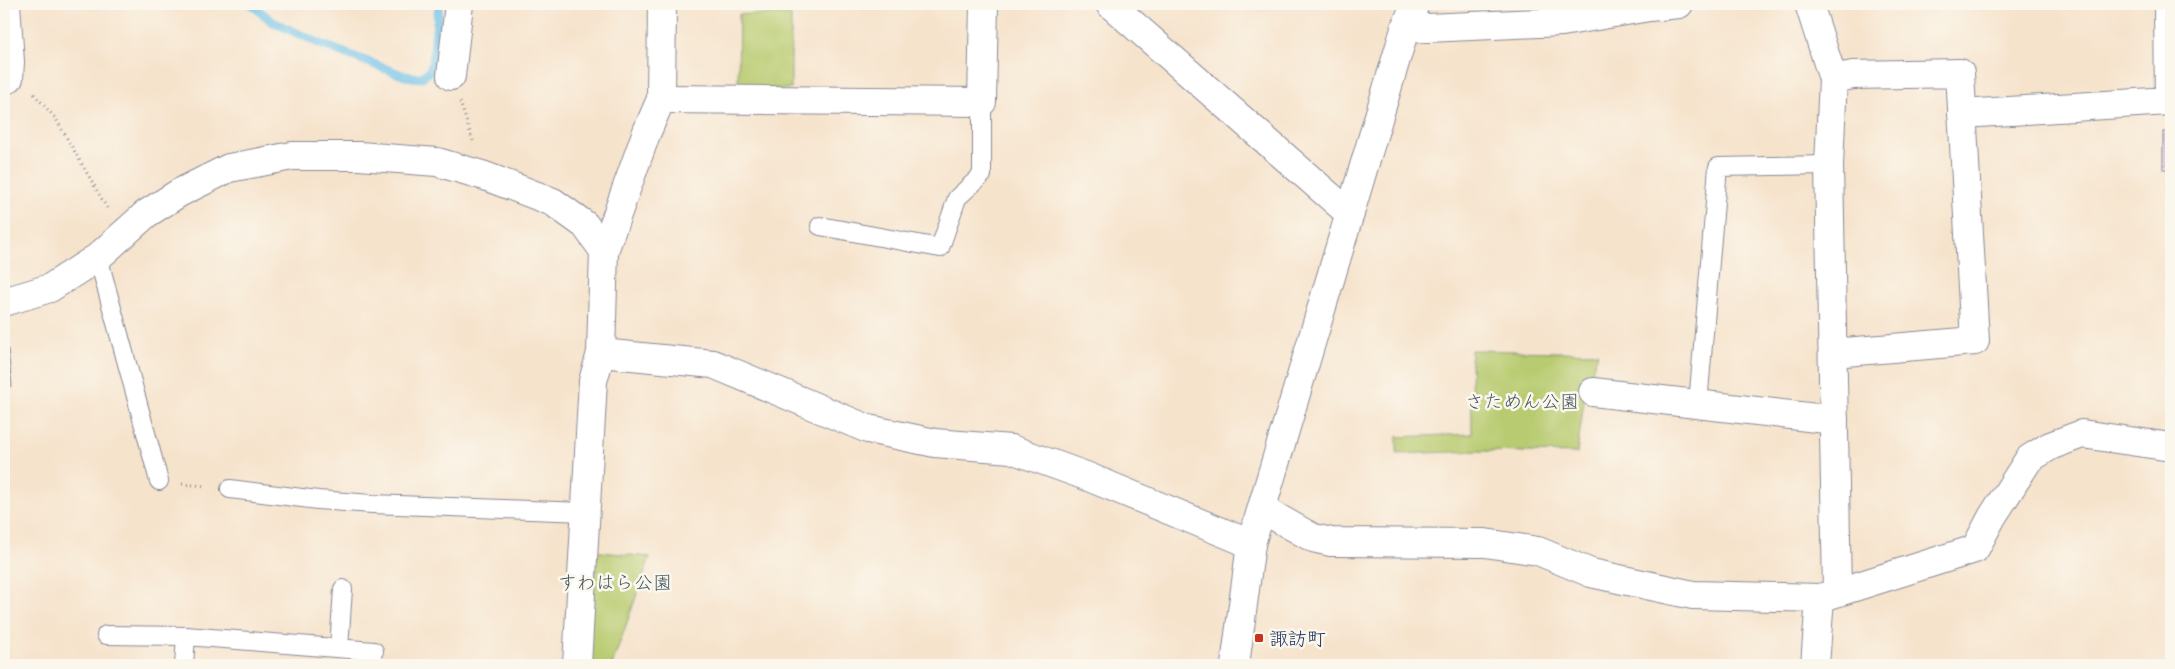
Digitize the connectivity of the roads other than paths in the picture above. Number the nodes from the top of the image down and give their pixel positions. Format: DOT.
graph roads {
  1 [pos="6,4"];
  2 [pos="459,4"];
  3 [pos="662,4"];
  4 [pos="984,4"];
  5 [pos="1110,4"];
  6 [pos="1415,4"];
  7 [pos="1679,4"];
  8 [pos="1809,4"];
  9 [pos="2168,4"];
  10 [pos="1649,5"];
  11 [pos="1405,29"];
  12 [pos="451,76"];
  13 [pos="7,79"];
  14 [pos="1833,79"];
  15 [pos="661,99"];
  16 [pos="982,102"];
  17 [pos="1962,114"];
  18 [pos="1829,165"];
  19 [pos="1350,214"];
  20 [pos="820,226"];
  21 [pos="604,251"];
  22 [pos="98,257"];
  23 [pos="4,302"];
  24 [pos="601,353"];
  25 [pos="1833,354"];
  26 [pos="1593,392"];
  27 [pos="1698,404"];
  28 [pos="1834,420"];
  29 [pos="2171,447"];
  30 [pos="159,481"];
  31 [pos="230,489"];
  32 [pos="1262,509"];
  33 [pos="585,512"];
  34 [pos="1251,544"];
  35 [pos="343,589"];
  36 [pos="1829,595"];
  37 [pos="106,635"];
  38 [pos="186,636"];
  39 [pos="339,648"];
  40 [pos="374,651"];
  41 [pos="184,665"];
  42 [pos="577,665"];
  43 [pos="1235,665"];
  44 [pos="1816,665"];
  1 -- 13 [label="street"];
  2 -- 12 [label="street"];
  3 -- 15 [label="street"];
  4 -- 16 [label="street"];
  5 -- 19 [label="street"];
  6 -- 11 [label="street"];
  7 -- 10 [label="street"];
  8 -- 14 [label="street"];
  9 -- 17 [label="street"];
  10 -- 11 [label="street"];
  11 -- 19 [label="street"];
  14 -- 17 [label="street"];
  14 -- 18 [label="street"];
  15 -- 16 [label="street"];
  15 -- 21 [label="street"];
  16 -- 20 [label="lane"];
  17 -- 25 [label="street"];
  18 -- 25 [label="street"];
  18 -- 27 [label="lane"];
  19 -- 32 [label="street"];
  21 -- 22 [label="street"];
  21 -- 24 [label="street"];
  22 -- 23 [label="street"];
  22 -- 30 [label="lane"];
  24 -- 33 [label="street"];
  24 -- 34 [label="street"];
  25 -- 28 [label="street"];
  26 -- 27 [label="street"];
  27 -- 28 [label="street"];
  28 -- 36 [label="street"];
  29 -- 36 [label="street"];
  31 -- 33 [label="lane"];
  32 -- 34 [label="street"];
  32 -- 36 [label="street"];
  33 -- 42 [label="street"];
  34 -- 43 [label="street"];
  35 -- 39 [label="lane"];
  36 -- 44 [label="street"];
  37 -- 38 [label="lane"];
  38 -- 39 [label="lane"];
  38 -- 41 [label="lane"];
  39 -- 40 [label="lane"];
}
